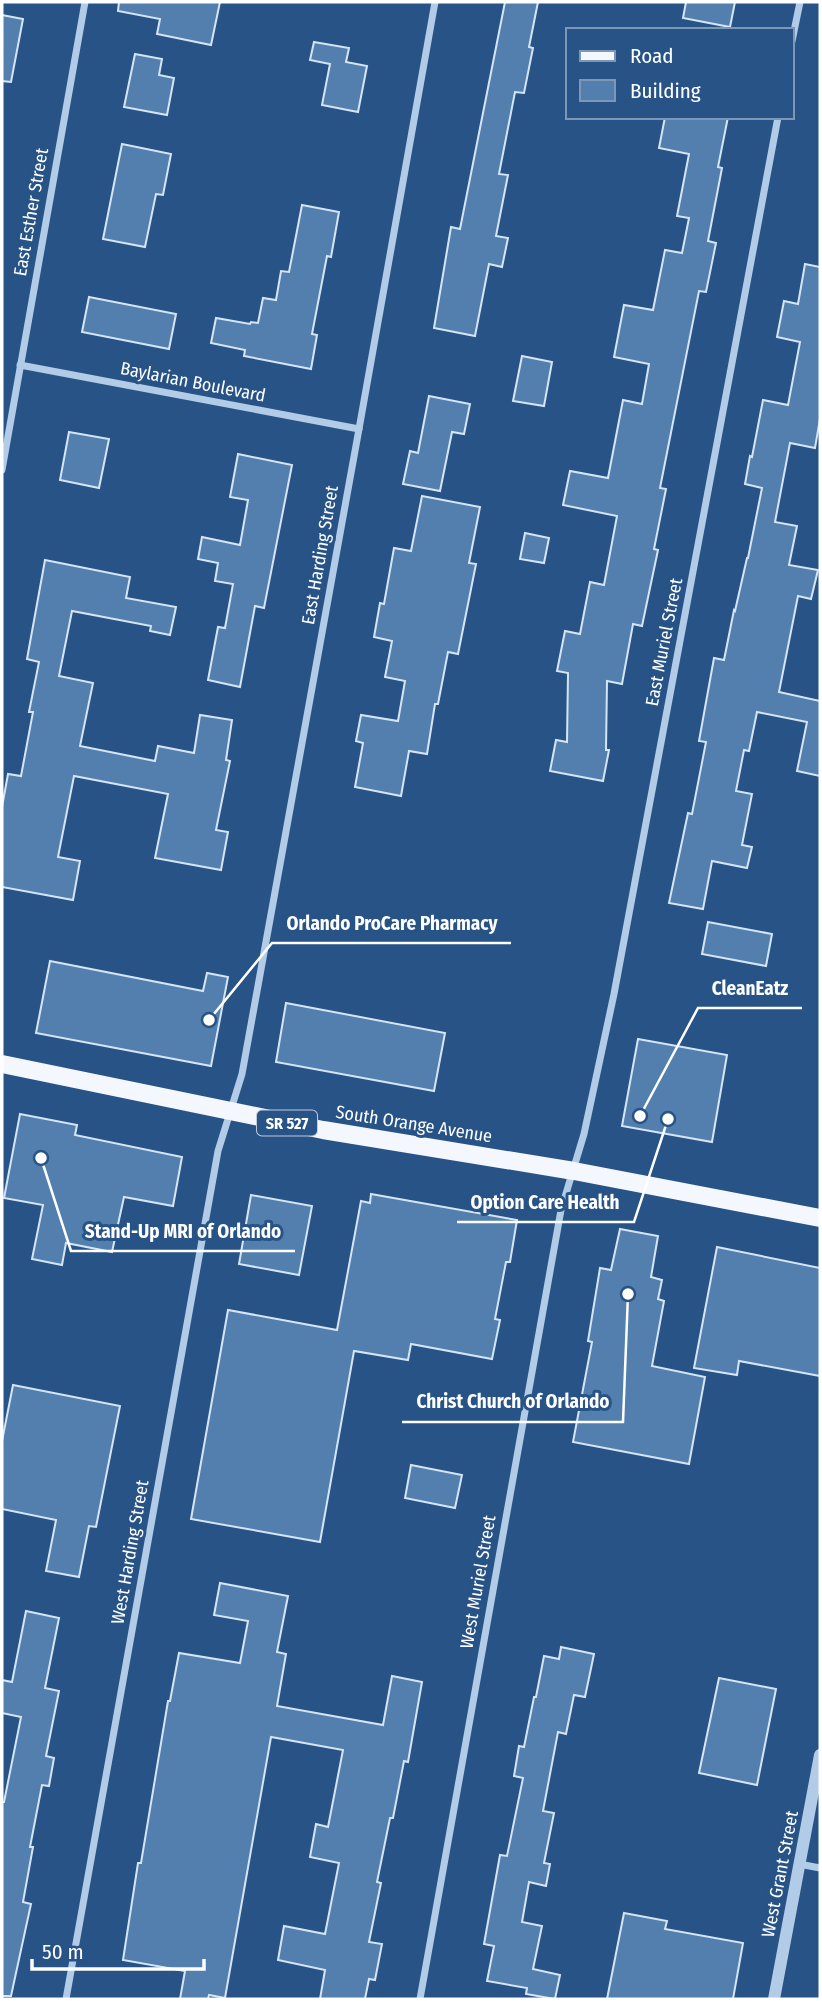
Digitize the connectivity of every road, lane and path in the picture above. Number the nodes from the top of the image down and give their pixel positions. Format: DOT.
graph roads {
  1 [pos="85,2"];
  2 [pos="435,2"];
  3 [pos="800,2"];
  4 [pos="794,31"];
  5 [pos="778,119"];
  6 [pos="20,365"];
  7 [pos="359,429"];
  8 [pos="2,470"];
  9 [pos="2,1064"];
  10 [pos="230,1112"];
  11 [pos="573,1171"];
  12 [pos="820,1218"];
  13 [pos="820,1755"];
  14 [pos="799,1864"];
  15 [pos="820,1868"];
  16 [pos="66,1999"];
  17 [pos="420,1999"];
  18 [pos="774,1999"];
  1 -- 6 [label="street, East Esther Street"];
  2 -- 7 [label="street, East Harding Street"];
  3 -- 4 [label="street"];
  5 -- 11 [label="street, East Muriel Street"];
  6 -- 7 [label="street, Baylarian Boulevard"];
  6 -- 8 [label="street, East Esther Street"];
  7 -- 10 [label="street, East Harding Street"];
  9 -- 10 [label="main road, South Orange Avenue / SR 527"];
  10 -- 11 [label="main road, South Orange Avenue / SR 527"];
  10 -- 16 [label="street, West Harding Street"];
  11 -- 12 [label="main road, South Orange Avenue / SR 527"];
  11 -- 17 [label="street, West Muriel Street"];
  13 -- 14 [label="street, West Grant Street"];
  14 -- 15 [label="street"];
  14 -- 18 [label="street, West Grant Street"];
}
